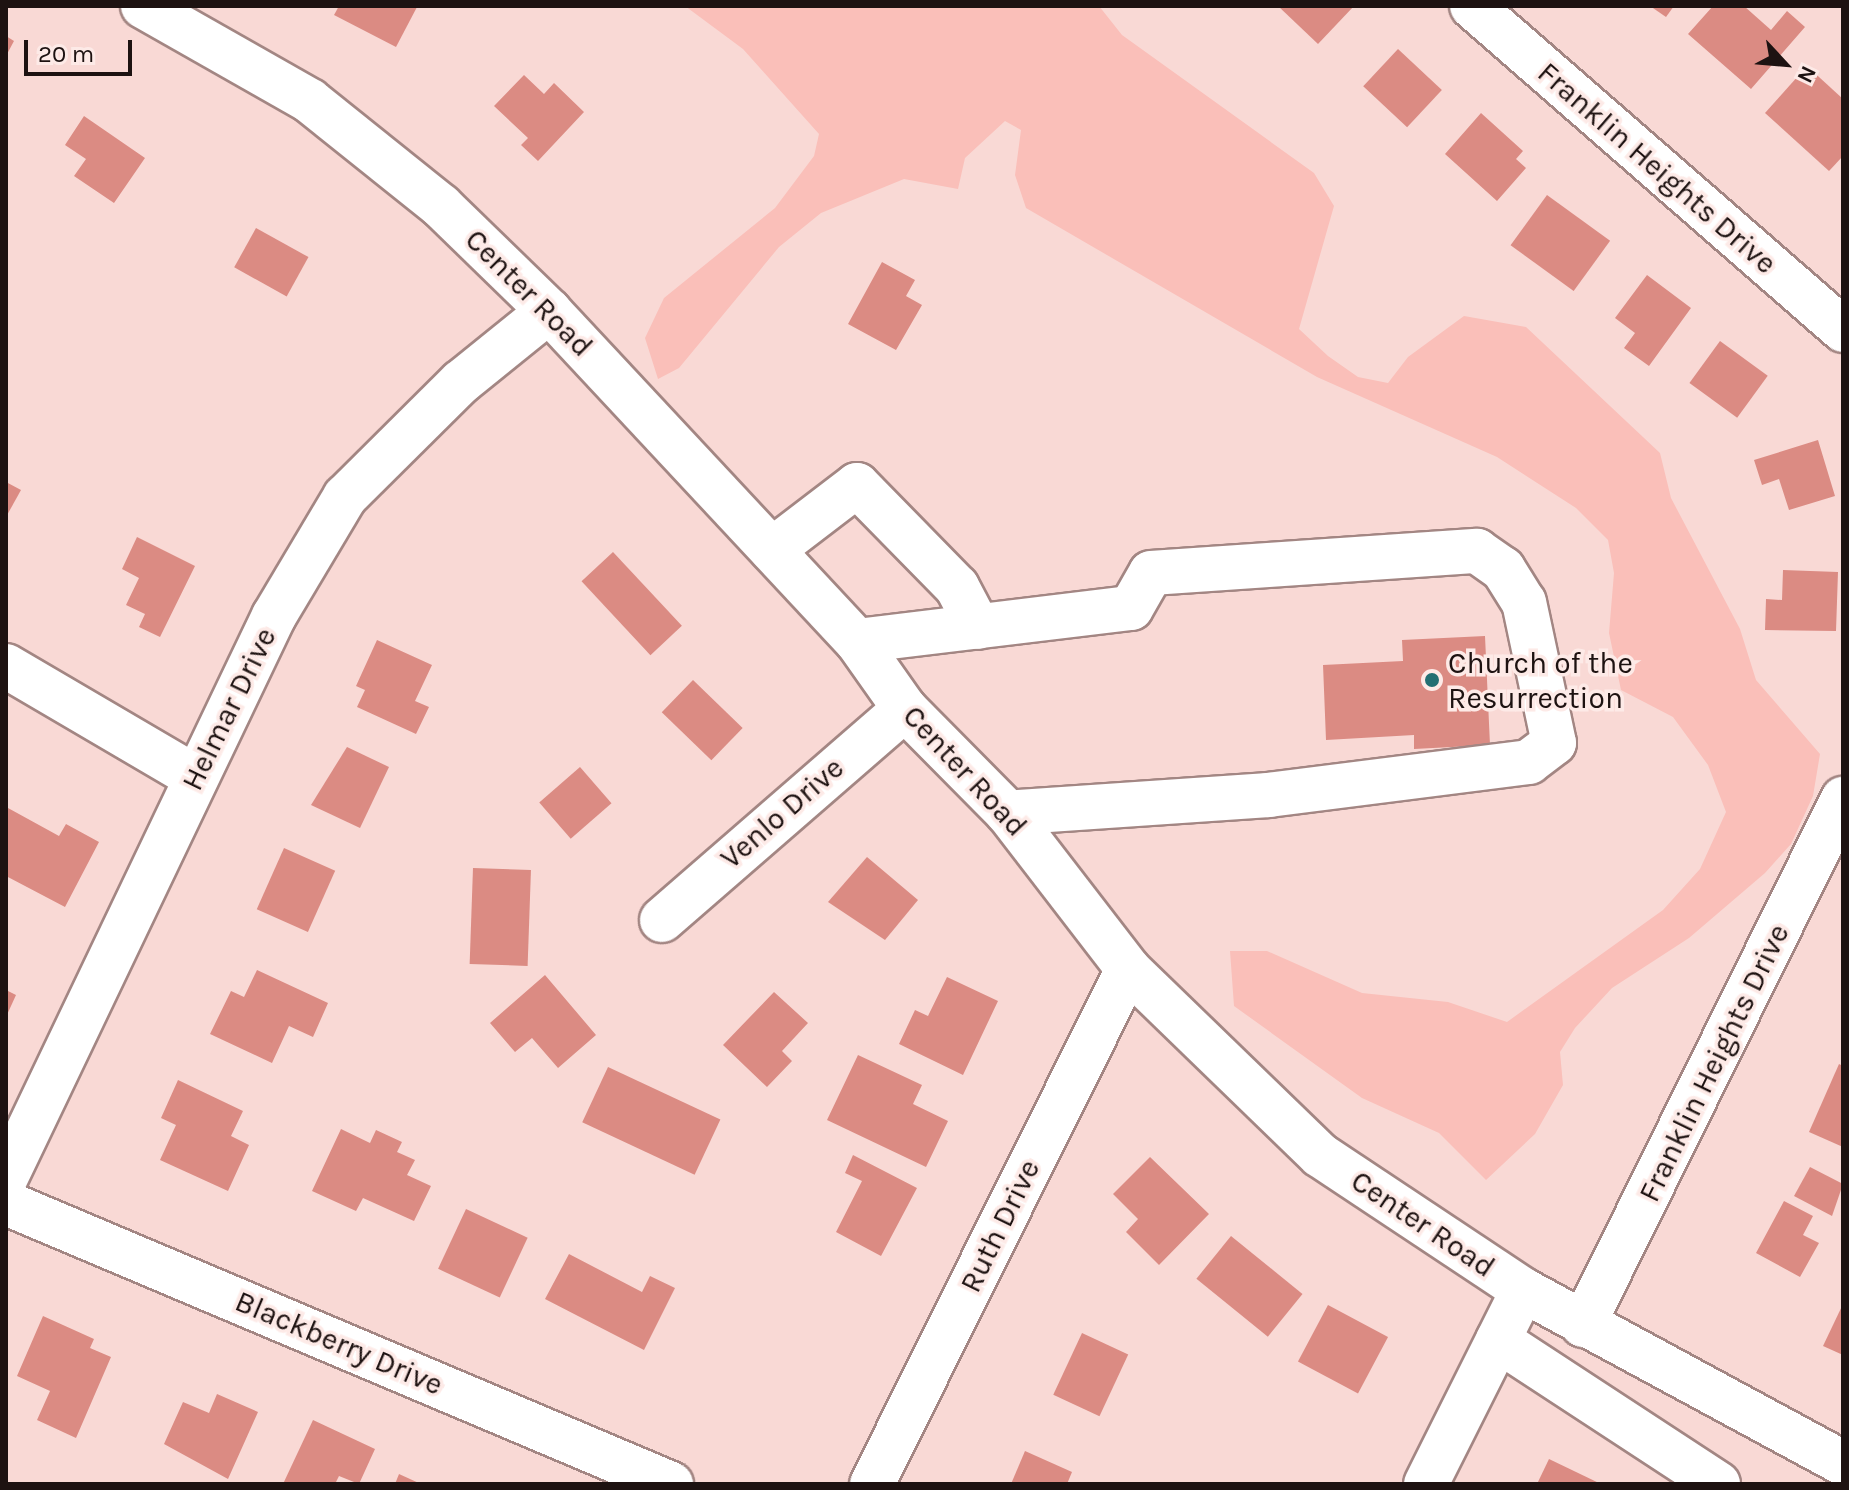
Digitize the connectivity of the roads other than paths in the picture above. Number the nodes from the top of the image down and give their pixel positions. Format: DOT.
graph roads {
  1 [pos="143,6"];
  2 [pos="1472,6"];
  3 [pos="549,311"];
  4 [pos="1843,330"];
  5 [pos="772,550"];
  6 [pos="978,627"];
  7 [pos="857,641"];
  8 [pos="6,666"];
  9 [pos="905,709"];
  10 [pos="195,777"];
  11 [pos="1843,799"];
  12 [pos="1008,813"];
  13 [pos="662,920"];
  14 [pos="1128,969"];
  15 [pos="6,1177"];
  16 [pos="6,1203"];
  17 [pos="1523,1290"];
  18 [pos="1583,1325"];
  19 [pos="1498,1340"];
  20 [pos="1843,1463"];
  21 [pos="671,1484"];
  22 [pos="872,1484"];
  23 [pos="1426,1484"];
  24 [pos="1718,1484"];
  1 -- 3 [label="street, Center Road"];
  2 -- 4 [label="street, Franklin Heights Drive"];
  3 -- 5 [label="street, Center Road"];
  3 -- 10 [label="street, Helmar Drive"];
  5 -- 6 [label="street"];
  5 -- 7 [label="street, Center Road"];
  6 -- 7 [label="street"];
  6 -- 12 [label="street"];
  7 -- 9 [label="street, Center Road"];
  8 -- 10 [label="street"];
  9 -- 12 [label="street, Center Road"];
  9 -- 13 [label="street, Venlo Drive"];
  10 -- 15 [label="street, Helmar Drive"];
  11 -- 18 [label="street, Franklin Heights Drive"];
  12 -- 14 [label="street, Center Road"];
  14 -- 17 [label="street, Center Road"];
  14 -- 22 [label="street, Ruth Drive"];
  16 -- 21 [label="street, Blackberry Drive"];
  17 -- 18 [label="street, Center Road"];
  17 -- 19 [label="street"];
  18 -- 20 [label="street, Center Road"];
  19 -- 23 [label="street"];
  19 -- 24 [label="street"];
}
